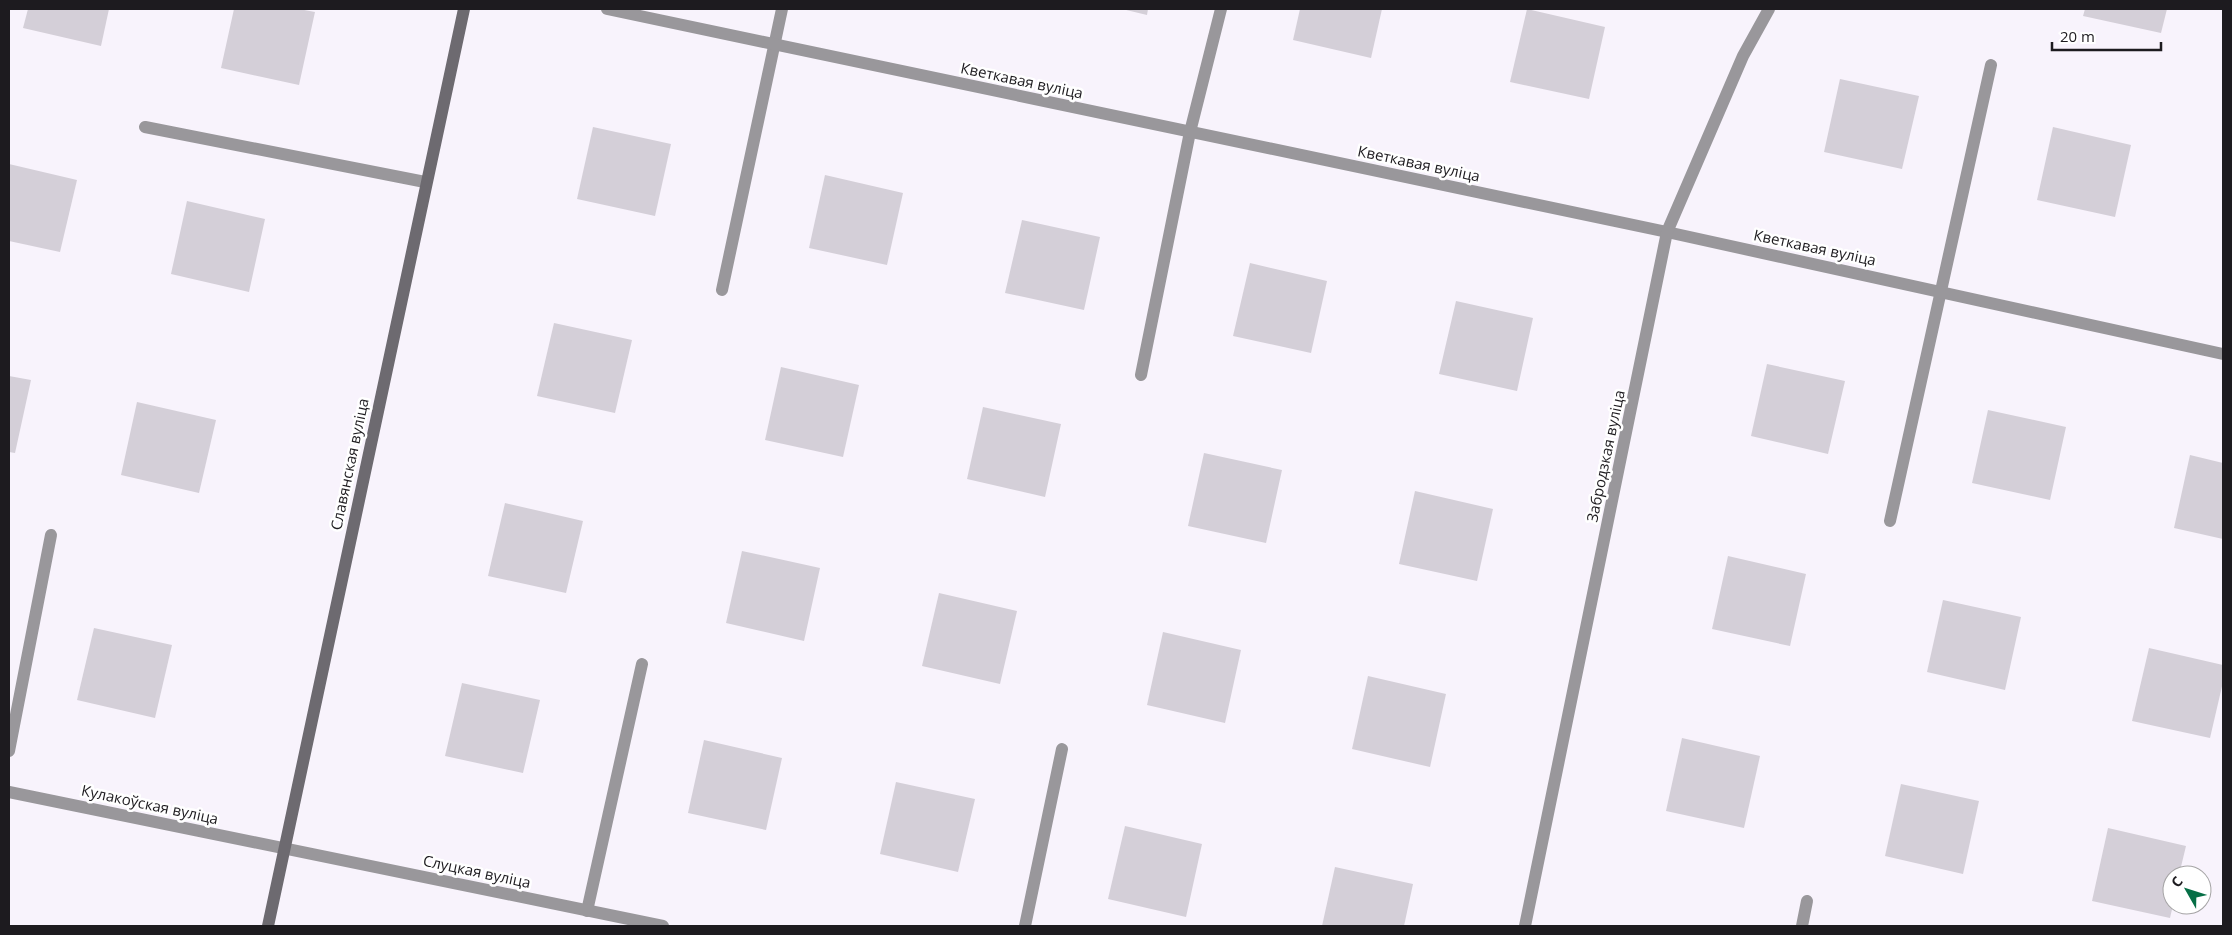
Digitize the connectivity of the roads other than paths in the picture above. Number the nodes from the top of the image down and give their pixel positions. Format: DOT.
graph roads {
  1 [pos="464,9"];
  2 [pos="606,9"];
  3 [pos="782,9"];
  4 [pos="1221,9"];
  5 [pos="1769,9"];
  6 [pos="773,45"];
  7 [pos="1990,65"];
  8 [pos="145,127"];
  9 [pos="1190,132"];
  10 [pos="425,182"];
  11 [pos="1667,232"];
  12 [pos="722,290"];
  13 [pos="1941,292"];
  14 [pos="2223,354"];
  15 [pos="1141,375"];
  16 [pos="1890,521"];
  17 [pos="51,535"];
  18 [pos="642,664"];
  19 [pos="1062,749"];
  20 [pos="9,750"];
  21 [pos="9,792"];
  22 [pos="284,848"];
  23 [pos="1807,901"];
  24 [pos="587,911"];
  25 [pos="268,926"];
  26 [pos="663,926"];
  27 [pos="1025,926"];
  28 [pos="1525,926"];
  29 [pos="1802,926"];
  1 -- 10 [label="street, Славянская вуліца"];
  2 -- 6 [label="street, Кветкавая вуліца"];
  3 -- 6 [label="street"];
  4 -- 9 [label="street"];
  5 -- 11 [label="street, Забродзкая вуліца"];
  6 -- 9 [label="street, Кветкавая вуліца"];
  6 -- 12 [label="street"];
  7 -- 13 [label="street"];
  8 -- 10 [label="street"];
  9 -- 11 [label="street, Кветкавая вуліца"];
  9 -- 15 [label="street"];
  10 -- 22 [label="street, Славянская вуліца"];
  11 -- 13 [label="street, Кветкавая вуліца"];
  11 -- 28 [label="street, Забродзкая вуліца"];
  13 -- 14 [label="street, Кветкавая вуліца"];
  13 -- 16 [label="street"];
  17 -- 20 [label="street"];
  18 -- 24 [label="street"];
  19 -- 27 [label="street"];
  21 -- 22 [label="street, Кулакоўская вуліца"];
  22 -- 24 [label="street, Слуцкая вуліца"];
  22 -- 25 [label="street, Славянская вуліца"];
  23 -- 29 [label="street"];
  24 -- 26 [label="street, Слуцкая вуліца"];
}
